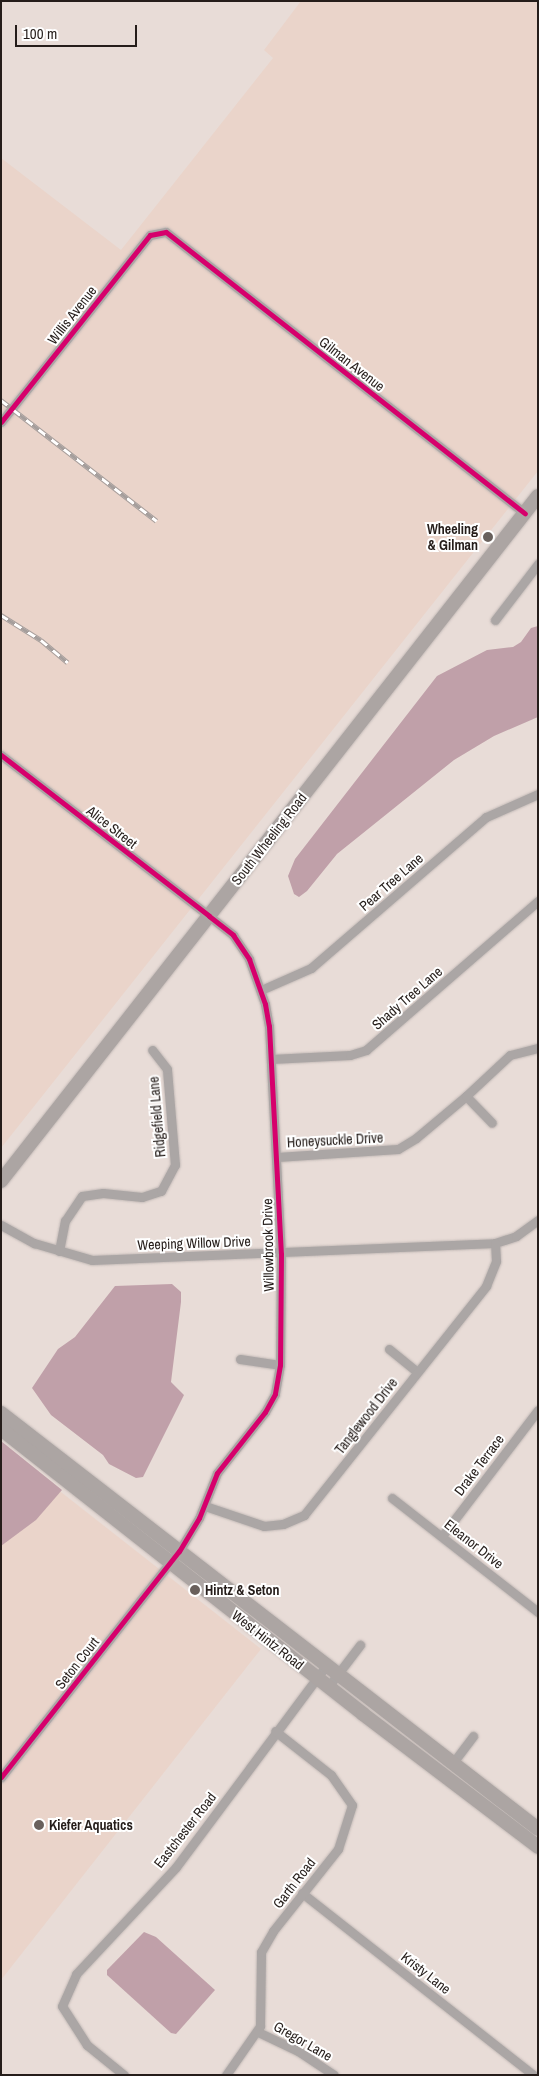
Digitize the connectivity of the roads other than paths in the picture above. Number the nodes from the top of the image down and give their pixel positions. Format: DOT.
graph roads {
  1 [pos="166,232"];
  2 [pos="1,422"];
  3 [pos="538,496"];
  4 [pos="525,513"];
  5 [pos="538,564"];
  6 [pos="496,620"];
  7 [pos="1,755"];
  8 [pos="538,794"];
  9 [pos="538,901"];
  10 [pos="209,916"];
  11 [pos="261,990"];
  12 [pos="538,1048"];
  13 [pos="152,1050"];
  14 [pos="271,1060"];
  15 [pos="466,1096"];
  16 [pos="492,1123"];
  17 [pos="277,1157"];
  18 [pos="1,1181"];
  19 [pos="538,1220"];
  20 [pos="1,1225"];
  21 [pos="496,1243"];
  22 [pos="59,1251"];
  23 [pos="281,1254"];
  24 [pos="389,1349"];
  25 [pos="240,1359"];
  26 [pos="280,1365"];
  27 [pos="417,1372"];
  28 [pos="538,1410"];
  29 [pos="1,1412"];
  30 [pos="1,1429"];
  31 [pos="392,1498"];
  32 [pos="205,1506"];
  33 [pos="442,1536"];
  34 [pos="175,1557"];
  35 [pos="538,1612"];
  36 [pos="360,1645"];
  37 [pos="332,1670"];
  38 [pos="322,1682"];
  39 [pos="275,1731"];
  40 [pos="473,1736"];
  41 [pos="452,1764"];
  42 [pos="1,1777"];
  43 [pos="538,1829"];
  44 [pos="538,1847"];
  45 [pos="302,1893"];
  46 [pos="258,2032"];
  47 [pos="124,2075"];
  48 [pos="226,2075"];
  49 [pos="334,2075"];
  50 [pos="533,2075"];
  1 -- 2 [label="street, Willis Avenue"];
  1 -- 4 [label="street, Gilman Avenue"];
  3 -- 4 [label="main road, South Wheeling Road"];
  4 -- 10 [label="main road, South Wheeling Road"];
  5 -- 6 [label="street"];
  7 -- 10 [label="street, Alice Street"];
  8 -- 11 [label="street, Pear Tree Lane"];
  9 -- 14 [label="street, Shady Tree Lane"];
  10 -- 11 [label="street, Willowbrook Drive"];
  10 -- 18 [label="main road, South Wheeling Road"];
  11 -- 14 [label="street, Willowbrook Drive"];
  12 -- 15 [label="street, Honeysuckle Drive"];
  13 -- 22 [label="street, Ridgefield Lane"];
  14 -- 17 [label="street, Willowbrook Drive"];
  15 -- 16 [label="street"];
  15 -- 17 [label="street, Honeysuckle Drive"];
  17 -- 23 [label="street, Willowbrook Drive"];
  19 -- 21 [label="street, Weeping Willow Drive"];
  20 -- 22 [label="street, Weeping Willow Drive"];
  21 -- 23 [label="street, Weeping Willow Drive"];
  21 -- 27 [label="street, Tanglewood Drive"];
  22 -- 23 [label="street, Weeping Willow Drive"];
  23 -- 26 [label="street, Willowbrook Drive"];
  24 -- 27 [label="street"];
  25 -- 26 [label="street"];
  26 -- 32 [label="street, Willowbrook Drive"];
  27 -- 32 [label="street, Tanglewood Drive"];
  28 -- 33 [label="street, Drake Terrace"];
  29 -- 34 [label="main road, West Hintz Road"];
  30 -- 34 [label="main road, West Hintz Road"];
  31 -- 33 [label="street, Eleanor Drive"];
  32 -- 34 [label="street, Willowbrook Drive"];
  33 -- 35 [label="street, Eleanor Drive"];
  34 -- 37 [label="main road, West Hintz Road"];
  34 -- 38 [label="main road, West Hintz Road"];
  34 -- 42 [label="street, Seton Court"];
  36 -- 37 [label="street"];
  37 -- 38 [label="street, Eastchester Road"];
  37 -- 38 [label="street"];
  37 -- 41 [label="main road, West Hintz Road"];
  38 -- 39 [label="street, Eastchester Road"];
  38 -- 44 [label="main road, West Hintz Road"];
  39 -- 45 [label="street, Garth Road"];
  39 -- 47 [label="street, Eastchester Road"];
  40 -- 41 [label="street"];
  41 -- 43 [label="main road, West Hintz Road"];
  45 -- 46 [label="street, Garth Road"];
  45 -- 50 [label="street, Kristy Lane"];
  46 -- 48 [label="street, Garth Road"];
  46 -- 49 [label="street, Gregor Lane"];
}
